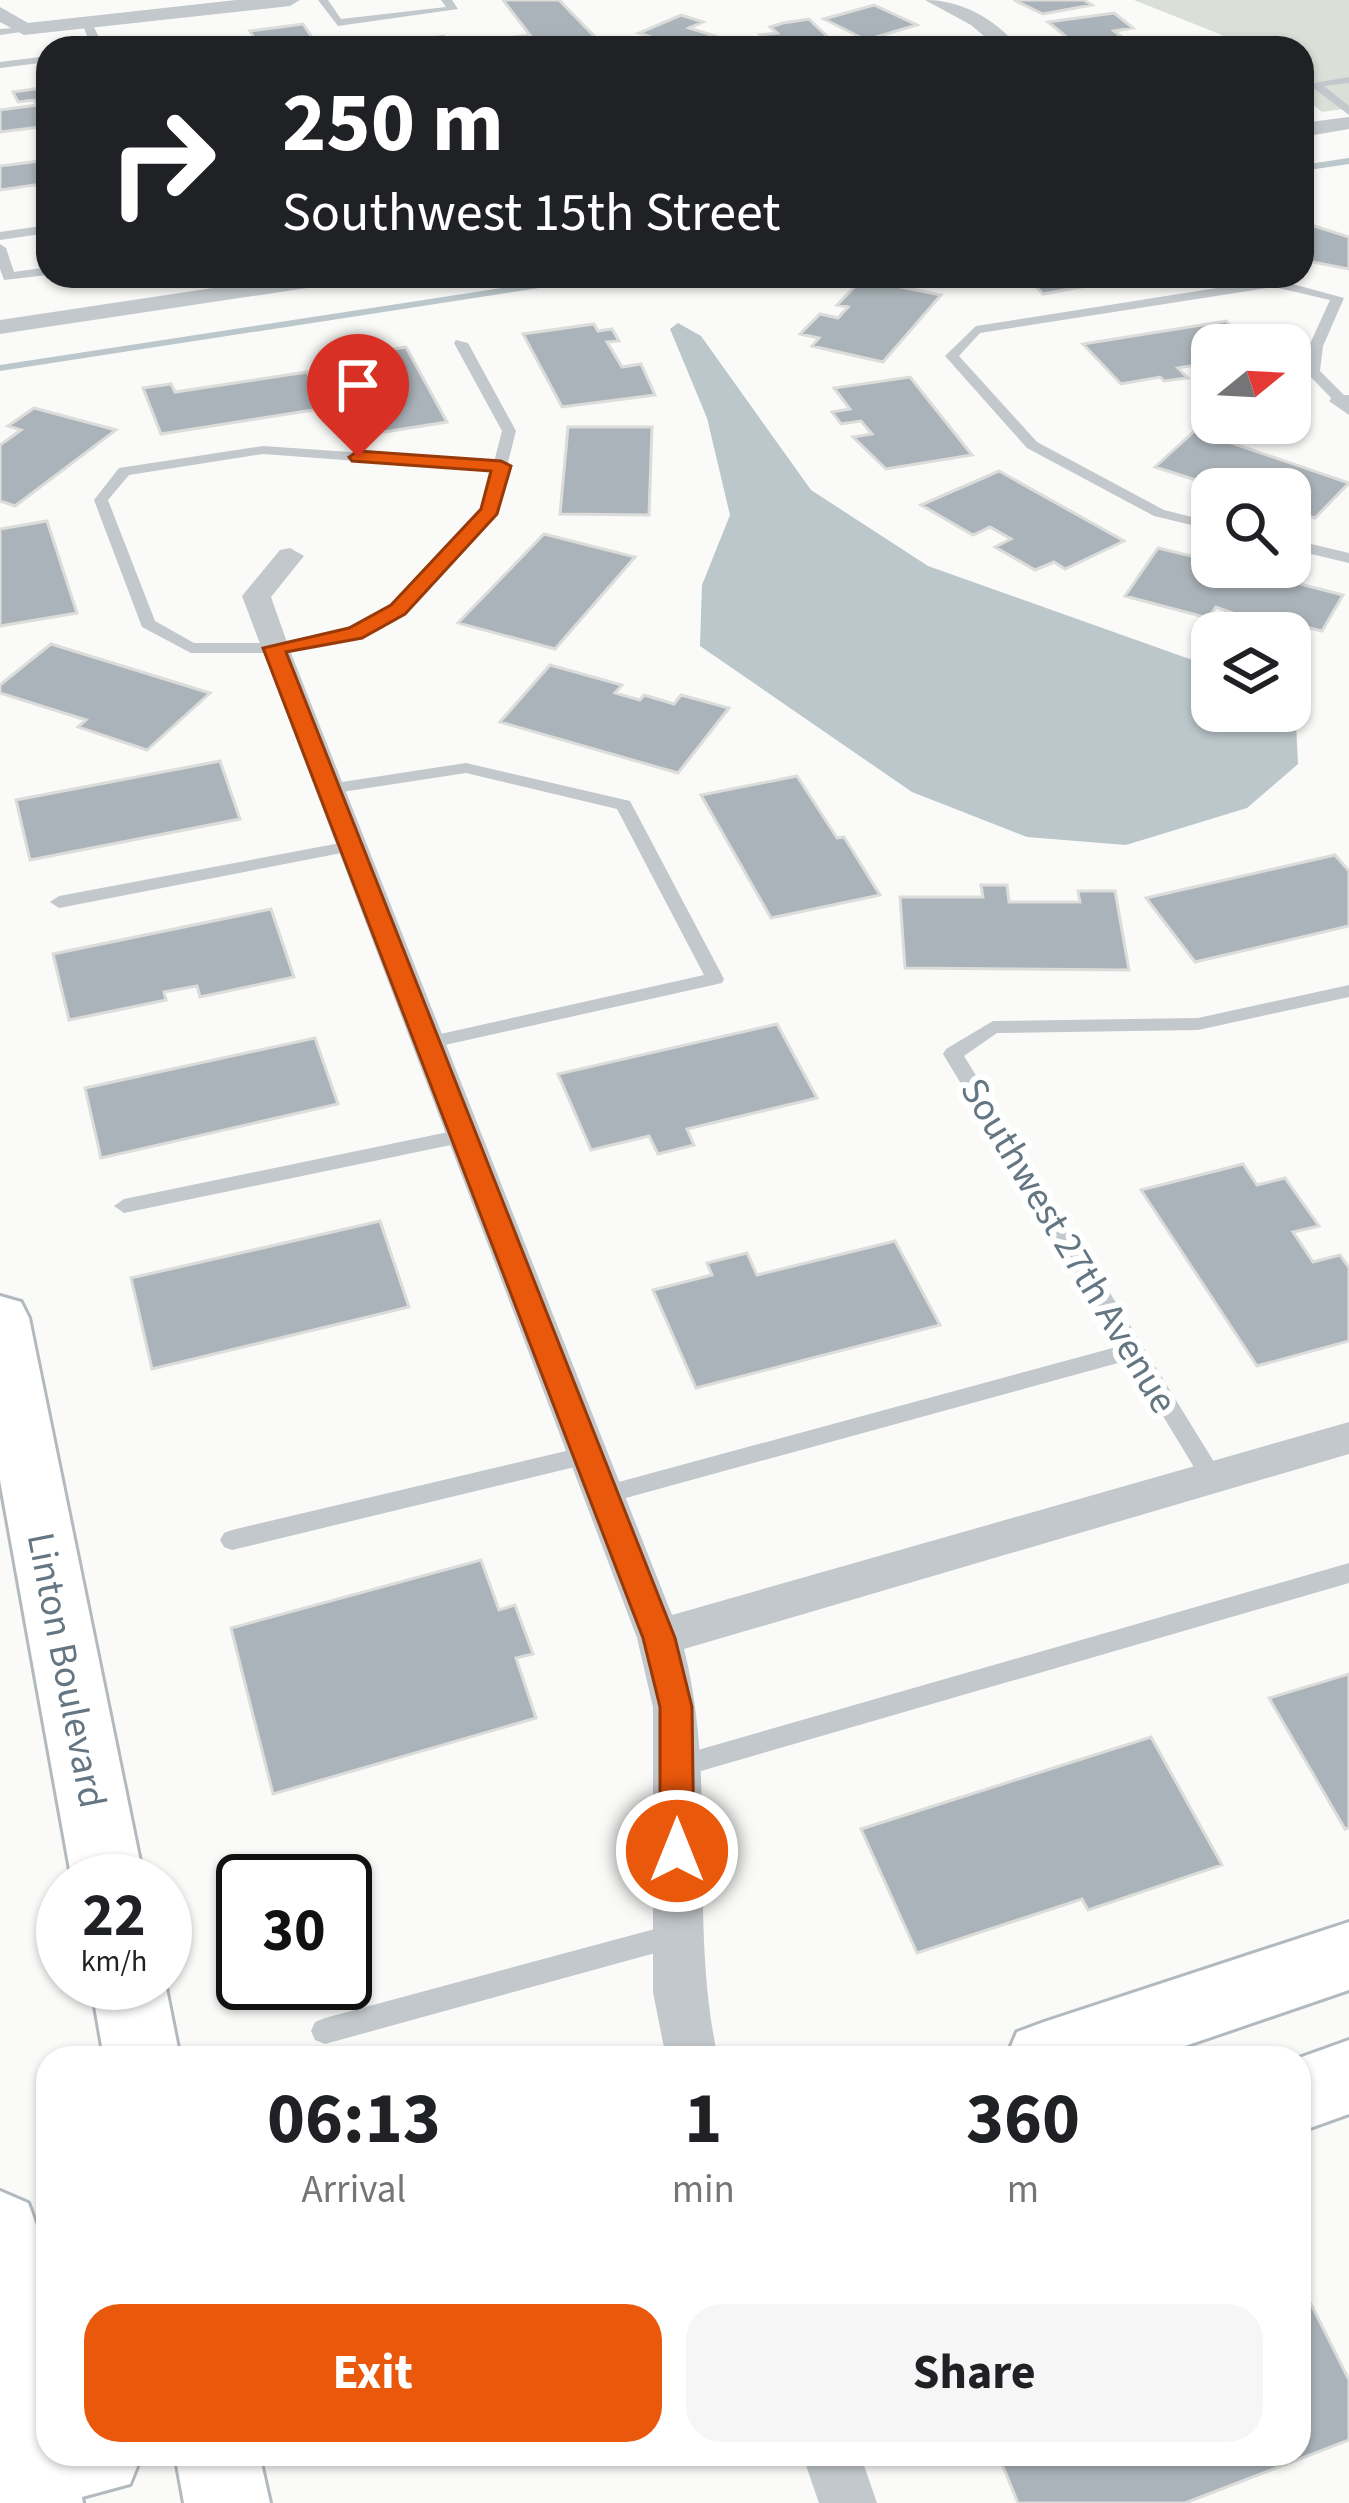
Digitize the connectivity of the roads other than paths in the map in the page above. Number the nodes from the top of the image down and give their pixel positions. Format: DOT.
graph roads {
  1 [pos="290,0"];
  2 [pos="323,0"];
  3 [pos="446,0"];
  4 [pos="935,0"];
  5 [pos="0,13"];
  6 [pos="87,23"];
  7 [pos="24,29"];
  8 [pos="0,32"];
  9 [pos="93,36"];
  10 [pos="996,36"];
  11 [pos="36,60"];
  12 [pos="0,65"];
  13 [pos="1349,80"];
  14 [pos="1349,112"];
  15 [pos="1349,123"];
  16 [pos="1314,128"];
  17 [pos="36,232"];
  18 [pos="0,236"];
  19 [pos="0,248"];
  20 [pos="36,273"];
  21 [pos="260,288"];
  22 [pos="1242,288"];
  23 [pos="1295,288"];
  24 [pos="0,327"];
  25 [pos="461,343"];
  26 [pos="1346,404"];
  27 [pos="501,466"];
  28 [pos="1191,521"];
  29 [pos="1311,549"];
  30 [pos="290,556"];
  31 [pos="1349,558"];
  32 [pos="274,648"];
  33 [pos="329,789"];
  34 [pos="351,846"];
  35 [pos="59,902"];
  36 [pos="1349,991"];
  37 [pos="428,1043"];
  38 [pos="463,1136"];
  39 [pos="124,1206"];
  40 [pos="0,1318"];
  41 [pos="1135,1350"];
  42 [pos="1349,1438"];
  43 [pos="587,1455"];
  44 [pos="1211,1476"];
  45 [pos="604,1495"];
  46 [pos="232,1540"];
  47 [pos="1349,1573"];
  48 [pos="659,1638"];
  49 [pos="676,1767"];
  50 [pos="103,1854"];
  51 [pos="677,1935"];
  52 [pos="1349,1956"];
  53 [pos="133,2010"];
  54 [pos="325,2031"];
  55 [pos="140,2046"];
  56 [pos="689,2046"];
  57 [pos="1080,2046"];
  58 [pos="1349,2077"];
  59 [pos="1311,2091"];
  60 [pos="0,2231"];
  61 [pos="36,2425"];
  62 [pos="219,2466"];
  63 [pos="835,2466"];
  64 [pos="227,2503"];
  65 [pos="848,2503"];
  1 -- 6 [label="street"];
  2 -- 3 [label="lane"];
  4 -- 10 [label="street"];
  5 -- 7 [label="street"];
  6 -- 7 [label="street"];
  6 -- 9 [label="lane"];
  7 -- 8 [label="lane"];
  11 -- 12 [label="lane"];
  13 -- 14 [label="lane"];
  15 -- 16 [label="street"];
  17 -- 18 [label="lane"];
  19 -- 20 [label="lane"];
  21 -- 24 [label="street"];
  22 -- 28 [label="lane"];
  23 -- 26 [label="lane"];
  25 -- 27 [label="lane"];
  27 -- 32 [label="lane"];
  27 -- 32 [label="lane"];
  29 -- 31 [label="lane"];
  30 -- 32 [label="street"];
  32 -- 33 [label="street"];
  33 -- 34 [label="street"];
  33 -- 37 [label="lane"];
  34 -- 35 [label="lane"];
  34 -- 37 [label="street"];
  36 -- 41 [label="lane, Southwest 27th Avenue"];
  37 -- 38 [label="street"];
  38 -- 39 [label="lane"];
  38 -- 43 [label="street"];
  40 -- 50 [label="main road, Linton Boulevard"];
  41 -- 44 [label="lane, Southwest 27th Avenue"];
  41 -- 45 [label="lane"];
  42 -- 44 [label="street"];
  43 -- 45 [label="street"];
  43 -- 46 [label="lane"];
  44 -- 48 [label="street"];
  45 -- 48 [label="street"];
  47 -- 49 [label="lane"];
  48 -- 49 [label="street"];
  49 -- 51 [label="street"];
  51 -- 54 [label="lane"];
  51 -- 56 [label="street"];
  52 -- 57 [label="main road"];
  53 -- 55 [label="main road"];
  58 -- 59 [label="main road"];
  60 -- 61 [label="main road"];
  62 -- 64 [label="main road"];
  63 -- 65 [label="street"];
}
